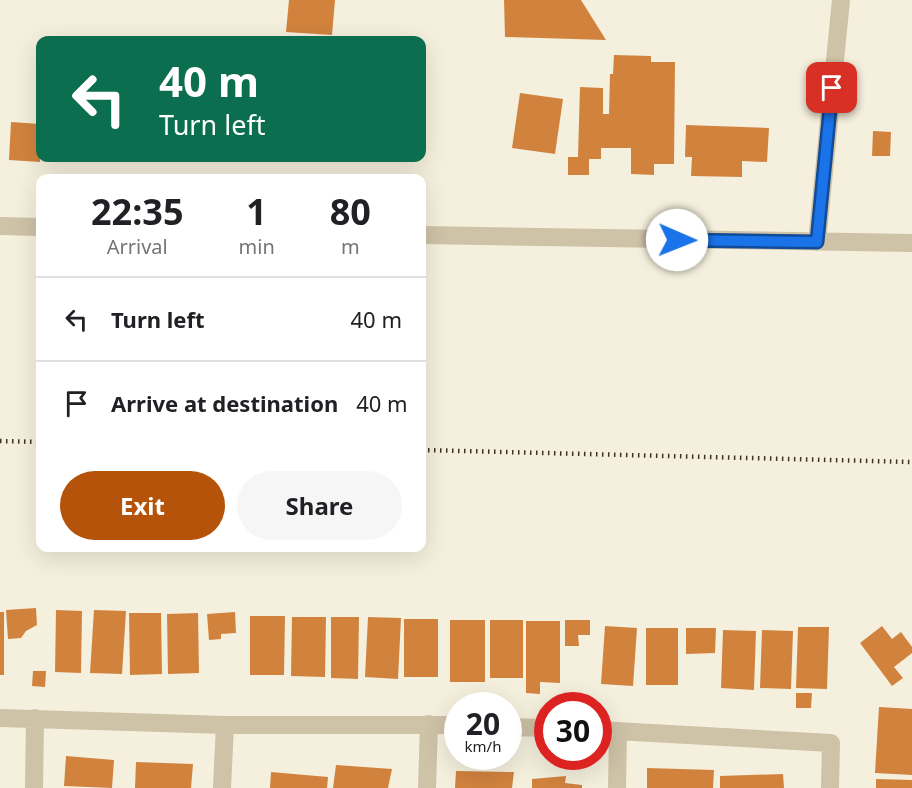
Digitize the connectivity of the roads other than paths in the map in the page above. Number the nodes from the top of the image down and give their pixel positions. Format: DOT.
graph roads {
  1 [pos="841,0"];
  2 [pos="0,226"];
  3 [pos="36,227"];
  4 [pos="426,235"];
  5 [pos="817,242"];
  6 [pos="912,243"];
  7 [pos="0,718"];
  8 [pos="35,718"];
  9 [pos="429,724"];
  10 [pos="225,725"];
  11 [pos="444,725"];
  12 [pos="612,731"];
  13 [pos="618,731"];
  14 [pos="34,788"];
  15 [pos="222,788"];
  16 [pos="427,788"];
  17 [pos="617,788"];
  18 [pos="830,788"];
  1 -- 5 [label="street"];
  2 -- 3 [label="street"];
  4 -- 5 [label="street"];
  5 -- 6 [label="street"];
  7 -- 8 [label="street"];
  8 -- 10 [label="street"];
  8 -- 14 [label="street"];
  9 -- 10 [label="street"];
  9 -- 11 [label="street"];
  9 -- 16 [label="street"];
  10 -- 15 [label="street"];
  12 -- 13 [label="street"];
  13 -- 17 [label="street"];
  13 -- 18 [label="street"];
}
